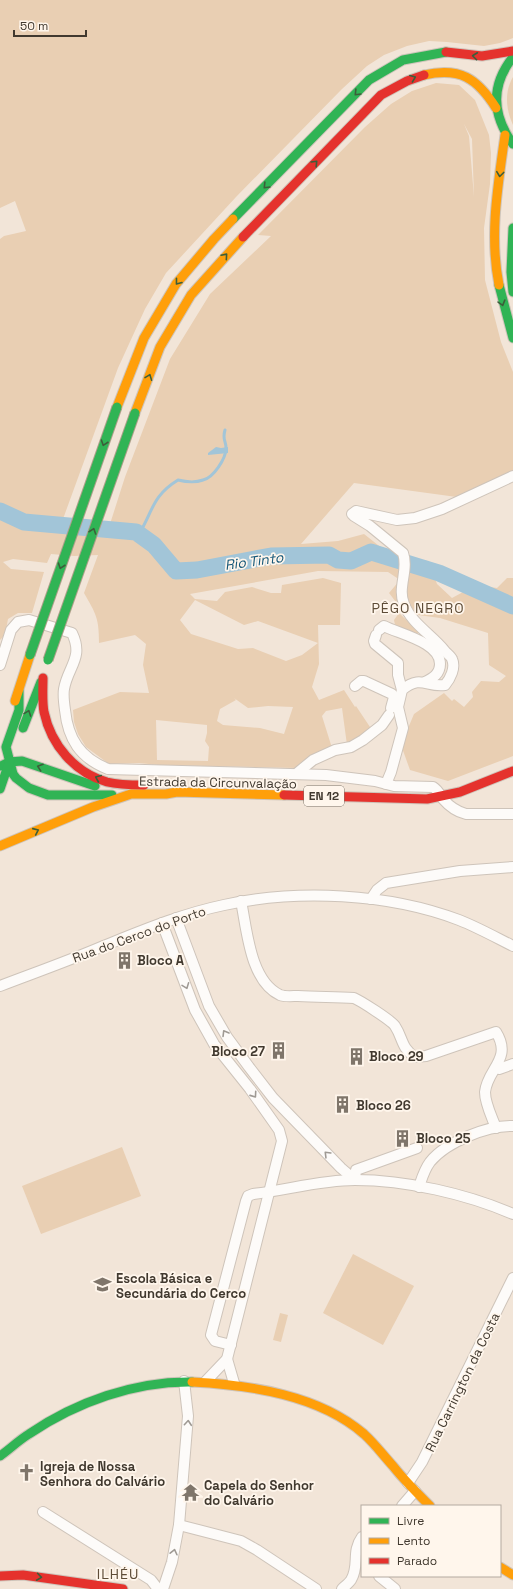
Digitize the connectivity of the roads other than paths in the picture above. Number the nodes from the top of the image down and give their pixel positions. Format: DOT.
graph roads {
  1 [pos="513,51"];
  2 [pos="513,57"];
  3 [pos="496,108"];
  4 [pos="505,135"];
  5 [pos="513,144"];
  6 [pos="513,228"];
  7 [pos="513,292"];
  8 [pos="513,338"];
  9 [pos="513,476"];
  10 [pos="0,665"];
  11 [pos="43,678"];
  12 [pos="425,682"];
  13 [pos="356,686"];
  14 [pos="402,690"];
  15 [pos="19,691"];
  16 [pos="394,716"];
  17 [pos="0,738"];
  18 [pos="9,762"];
  19 [pos="0,766"];
  20 [pos="513,771"];
  21 [pos="296,774"];
  22 [pos="386,784"];
  23 [pos="0,789"];
  24 [pos="177,792"];
  25 [pos="131,794"];
  26 [pos="442,798"];
  27 [pos="513,814"];
  28 [pos="0,846"];
  29 [pos="513,867"];
  30 [pos="371,899"];
  31 [pos="241,901"];
  32 [pos="176,918"];
  33 [pos="162,923"];
  34 [pos="513,946"];
  35 [pos="0,986"];
  36 [pos="513,1064"];
  37 [pos="499,1069"];
  38 [pos="513,1126"];
  39 [pos="496,1128"];
  40 [pos="417,1148"];
  41 [pos="355,1180"];
  42 [pos="419,1187"];
  43 [pos="270,1192"];
  44 [pos="513,1214"];
  45 [pos="513,1278"];
  46 [pos="231,1345"];
  47 [pos="227,1359"];
  48 [pos="184,1381"];
  49 [pos="206,1381"];
  50 [pos="234,1383"];
  51 [pos="0,1456"];
  52 [pos="412,1487"];
  53 [pos="403,1505"];
  54 [pos="429,1505"];
  55 [pos="43,1512"];
  56 [pos="179,1525"];
  57 [pos="361,1539"];
  58 [pos="359,1560"];
  59 [pos="501,1568"];
  60 [pos="513,1575"];
  61 [pos="0,1576"];
  62 [pos="380,1577"];
  63 [pos="123,1589"];
  64 [pos="158,1589"];
  65 [pos="163,1589"];
  66 [pos="316,1589"];
  67 [pos="342,1589"];
  68 [pos="395,1589"];
  1 -- 15 [label="main road, one-way, bridge"];
  2 -- 3 [label="main road"];
  3 -- 4 [label="main road"];
  11 -- 3 [label="main road, one-way, bridge"];
  4 -- 5 [label="main road"];
  4 -- 8 [label="main road, one-way"];
  6 -- 7 [label="main road"];
  9 -- 12 [label="street"];
  10 -- 21 [label="street"];
  18 -- 11 [label="main road, one-way"];
  24 -- 11 [label="main road, one-way"];
  12 -- 14 [label="street"];
  12 -- 14 [label="street"];
  13 -- 16 [label="street"];
  14 -- 16 [label="street"];
  15 -- 17 [label="main road"];
  15 -- 18 [label="main road"];
  16 -- 21 [label="street"];
  16 -- 22 [label="street"];
  18 -- 19 [label="main road, EN 12"];
  18 -- 23 [label="main road"];
  25 -- 18 [label="main road, EN 12, one-way"];
  18 -- 25 [label="main road"];
  20 -- 26 [label="main road, Estrada da Circunvalação / EN 12"];
  21 -- 22 [label="street"];
  22 -- 26 [label="street"];
  24 -- 25 [label="main road, Estrada da Circunvalação / EN 12"];
  24 -- 26 [label="main road, Estrada da Circunvalação / EN 12"];
  28 -- 25 [label="main road, Estrada da Circunvalação / EN 12, one-way"];
  26 -- 27 [label="street"];
  29 -- 30 [label="street"];
  30 -- 31 [label="street, Rua do Cerco do Porto"];
  30 -- 34 [label="street, Rua do Cerco do Porto"];
  31 -- 32 [label="street, Rua do Cerco do Porto"];
  31 -- 37 [label="street"];
  32 -- 33 [label="street, Rua do Cerco do Porto"];
  41 -- 32 [label="street, one-way"];
  33 -- 35 [label="street, Rua do Cerco do Porto"];
  33 -- 43 [label="street, one-way"];
  36 -- 37 [label="street"];
  37 -- 39 [label="street"];
  38 -- 39 [label="street"];
  39 -- 42 [label="street"];
  40 -- 41 [label="street"];
  41 -- 42 [label="street"];
  41 -- 43 [label="street"];
  42 -- 44 [label="street"];
  43 -- 46 [label="street"];
  43 -- 46 [label="street"];
  45 -- 52 [label="street, Rua Carrington da Costa"];
  46 -- 47 [label="street"];
  47 -- 49 [label="street"];
  47 -- 50 [label="street"];
  48 -- 49 [label="main road"];
  48 -- 51 [label="main road"];
  56 -- 48 [label="street, one-way"];
  49 -- 50 [label="main road"];
  50 -- 52 [label="main road"];
  52 -- 53 [label="street, Rua Carrington da Costa"];
  52 -- 54 [label="main road"];
  55 -- 64 [label="street"];
  65 -- 56 [label="street, one-way"];
  56 -- 66 [label="street"];
  57 -- 58 [label="street"];
  58 -- 67 [label="street"];
  59 -- 60 [label="main road"];
  61 -- 63 [label="main road, one-way"];
  62 -- 68 [label="street"];
}
